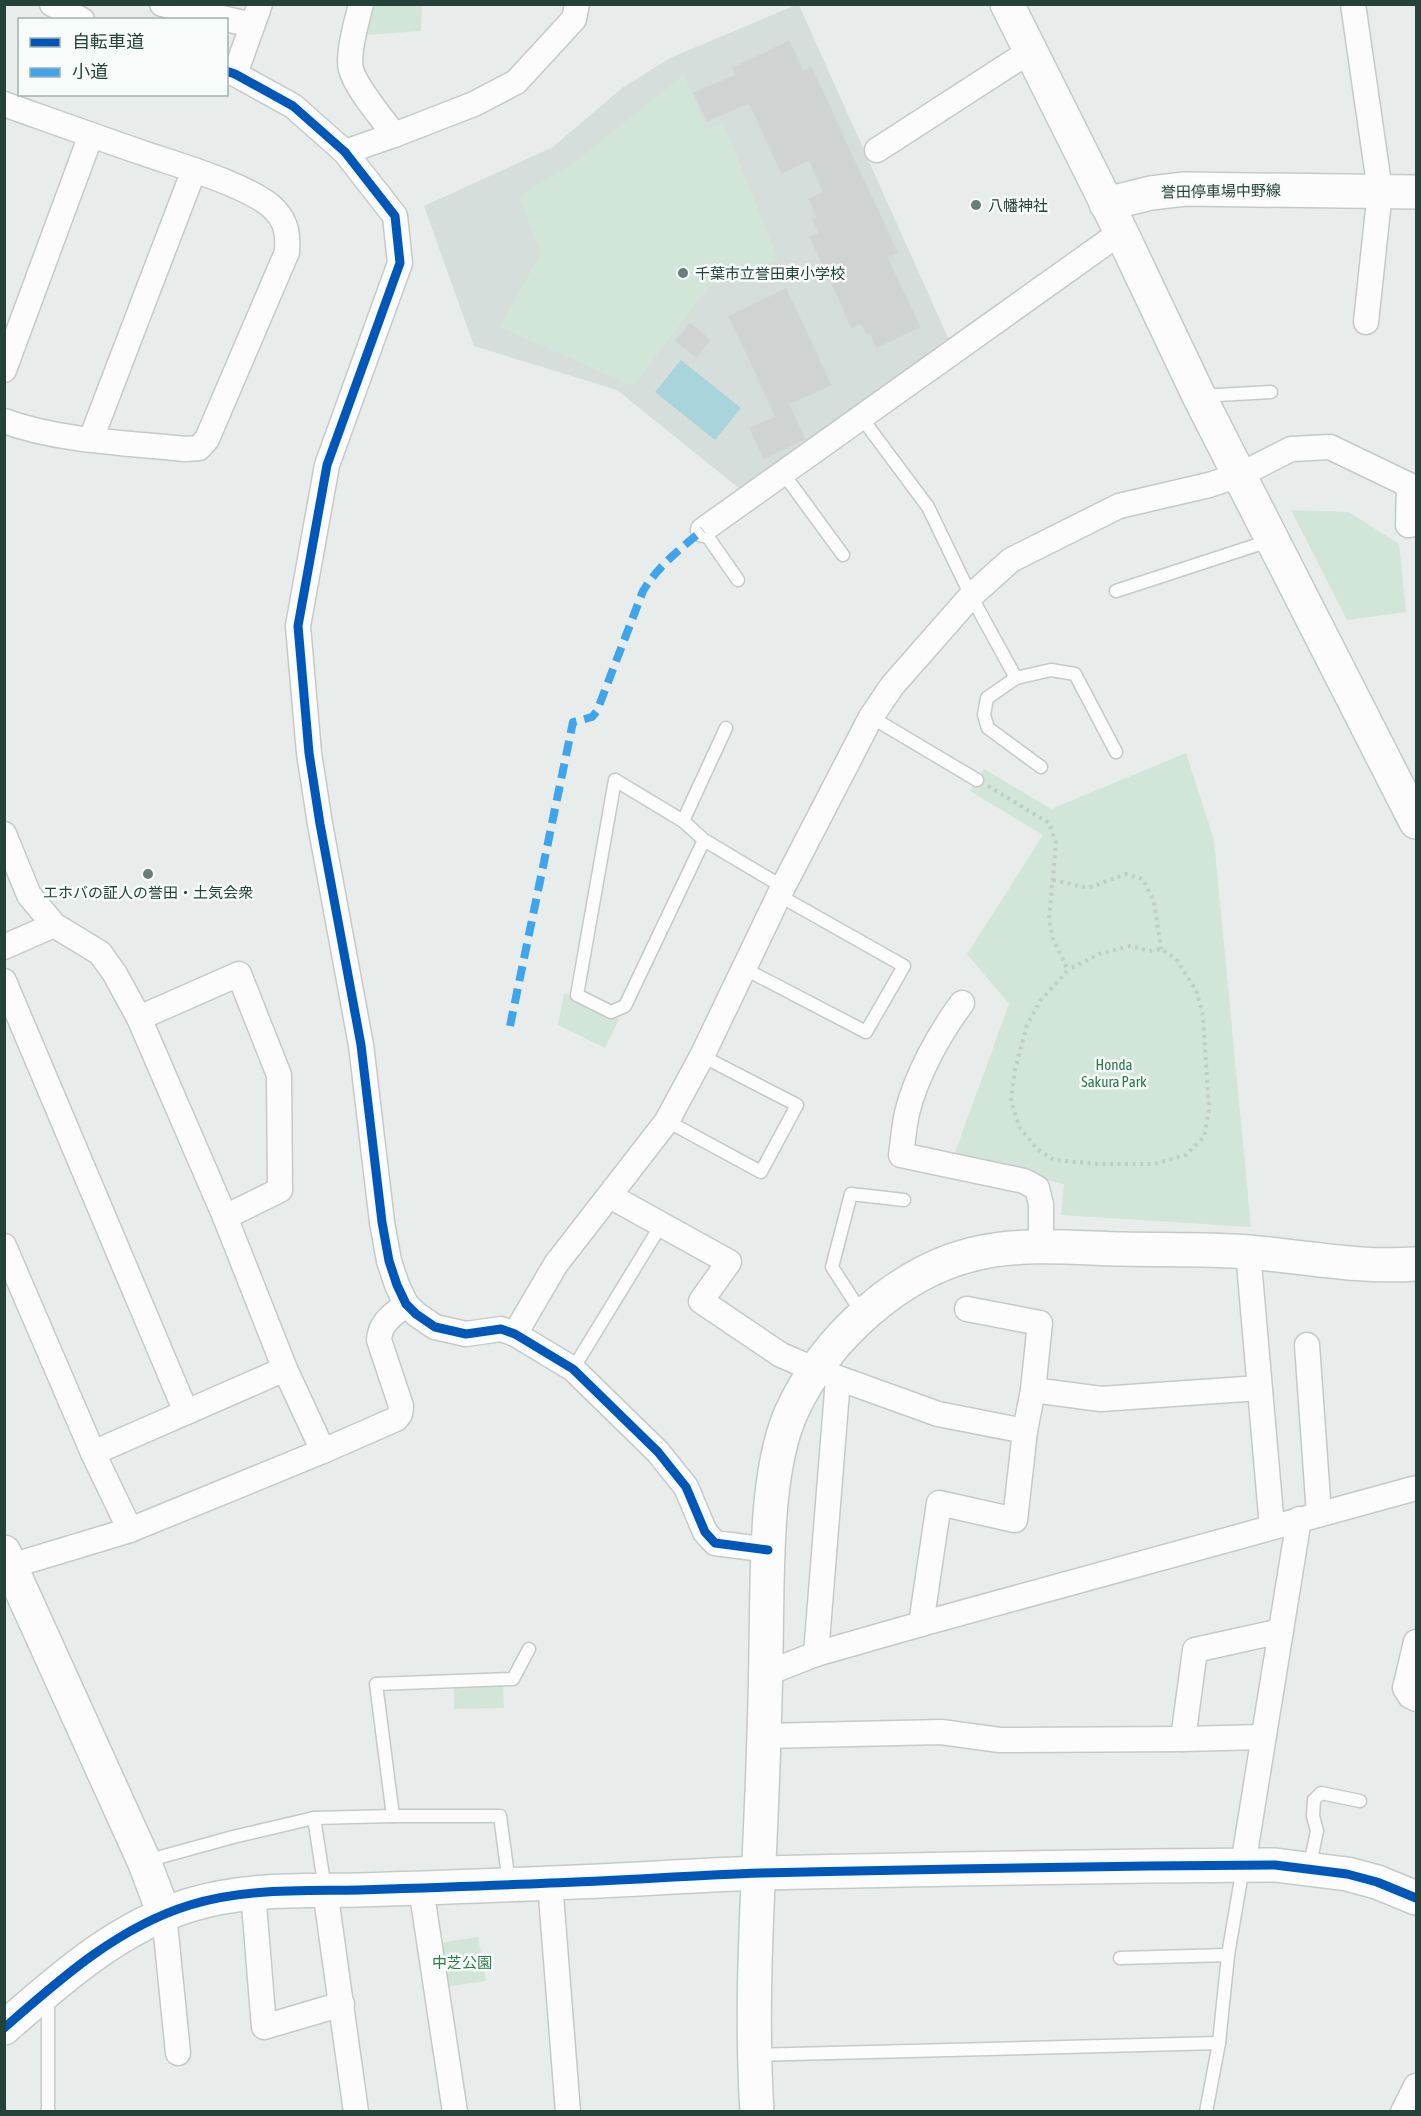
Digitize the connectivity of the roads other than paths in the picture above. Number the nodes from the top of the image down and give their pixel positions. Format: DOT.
graph roads {
  1 [pos="52,4"];
  2 [pos="162,4"];
  3 [pos="361,4"];
  4 [pos="577,4"];
  5 [pos="1007,4"];
  6 [pos="1353,4"];
  7 [pos="256,15"];
  8 [pos="78,18"];
  9 [pos="1030,51"];
  10 [pos="231,72"];
  11 [pos="4,104"];
  12 [pos="91,135"];
  13 [pos="394,135"];
  14 [pos="877,150"];
  15 [pos="345,152"];
  16 [pos="194,170"];
  17 [pos="1380,191"];
  18 [pos="1416,192"];
  19 [pos="1113,218"];
  20 [pos="1366,322"];
  21 [pos="4,370"];
  22 [pos="1271,392"];
  23 [pos="1199,396"];
  24 [pos="861,417"];
  25 [pos="4,421"];
  26 [pos="91,439"];
  27 [pos="783,473"];
  28 [pos="1240,475"];
  29 [pos="1416,524"];
  30 [pos="703,530"];
  31 [pos="1274,540"];
  32 [pos="843,555"];
  33 [pos="738,580"];
  34 [pos="1116,591"];
  35 [pos="971,596"];
  36 [pos="1016,678"];
  37 [pos="871,717"];
  38 [pos="726,728"];
  39 [pos="1116,752"];
  40 [pos="1041,767"];
  41 [pos="977,780"];
  42 [pos="683,821"];
  43 [pos="1416,822"];
  44 [pos="4,834"];
  45 [pos="704,840"];
  46 [pos="781,892"];
  47 [pos="54,926"];
  48 [pos="4,947"];
  49 [pos="745,969"];
  50 [pos="4,981"];
  51 [pos="962,1003"];
  52 [pos="139,1018"];
  53 [pos="702,1056"];
  54 [pos="668,1121"];
  55 [pos="610,1196"];
  56 [pos="904,1200"];
  57 [pos="225,1217"];
  58 [pos="661,1225"];
  59 [pos="4,1246"];
  60 [pos="1041,1246"];
  61 [pos="1248,1252"];
  62 [pos="1416,1264"];
  63 [pos="406,1304"];
  64 [pos="967,1309"];
  65 [pos="863,1316"];
  66 [pos="514,1334"];
  67 [pos="1307,1345"];
  68 [pos="285,1369"];
  69 [pos="573,1369"];
  70 [pos="827,1374"];
  71 [pos="1259,1388"];
  72 [pos="1033,1390"];
  73 [pos="186,1412"];
  74 [pos="1025,1431"];
  75 [pos="323,1451"];
  76 [pos="93,1453"];
  77 [pos="1416,1488"];
  78 [pos="1309,1517"];
  79 [pos="1272,1527"];
  80 [pos="130,1530"];
  81 [pos="768,1550"];
  82 [pos="8,1559"];
  83 [pos="921,1624"];
  84 [pos="1281,1631"];
  85 [pos="1416,1642"];
  86 [pos="529,1649"];
  87 [pos="816,1654"];
  88 [pos="765,1674"];
  89 [pos="1416,1699"];
  90 [pos="764,1736"];
  91 [pos="1263,1737"];
  92 [pos="1183,1739"];
  93 [pos="1360,1801"];
  94 [pos="393,1816"];
  95 [pos="314,1818"];
  96 [pos="144,1861"];
  97 [pos="1243,1865"];
  98 [pos="1308,1870"];
  99 [pos="758,1873"];
  100 [pos="550,1883"];
  101 [pos="509,1884"];
  102 [pos="422,1888"];
  103 [pos="326,1890"];
  104 [pos="254,1892"];
  105 [pos="1416,1898"];
  106 [pos="164,1914"];
  107 [pos="1228,1955"];
  108 [pos="1120,1958"];
  109 [pos="48,1989"];
  110 [pos="342,2004"];
  111 [pos="4,2028"];
  112 [pos="1219,2043"];
  113 [pos="177,2053"];
  114 [pos="754,2055"];
  115 [pos="1416,2086"];
  116 [pos="48,2112"];
  117 [pos="356,2112"];
  118 [pos="456,2112"];
  119 [pos="568,2112"];
  120 [pos="758,2112"];
  121 [pos="1206,2112"];
  122 [pos="1403,2112"];
  1 -- 8 [label="street"];
  2 -- 7 [label="street"];
  3 -- 13 [label="street"];
  4 -- 13 [label="street"];
  5 -- 9 [label="street"];
  6 -- 17 [label="street"];
  7 -- 10 [label="street"];
  9 -- 14 [label="street"];
  9 -- 19 [label="street"];
  10 -- 15 [label="street"];
  11 -- 12 [label="street"];
  12 -- 16 [label="street"];
  12 -- 21 [label="street"];
  13 -- 15 [label="street"];
  15 -- 63 [label="street"];
  16 -- 26 [label="street"];
  16 -- 26 [label="street"];
  17 -- 18 [label="street, 誉田停車場中野線"];
  17 -- 19 [label="street, 誉田停車場中野線"];
  17 -- 20 [label="street"];
  19 -- 23 [label="street"];
  19 -- 24 [label="street"];
  22 -- 23 [label="lane"];
  23 -- 28 [label="street"];
  24 -- 27 [label="street"];
  24 -- 35 [label="lane"];
  25 -- 26 [label="street"];
  27 -- 30 [label="street"];
  27 -- 32 [label="lane"];
  28 -- 29 [label="street"];
  28 -- 31 [label="street"];
  28 -- 35 [label="street"];
  30 -- 33 [label="lane"];
  31 -- 34 [label="lane"];
  31 -- 43 [label="street"];
  35 -- 36 [label="lane"];
  35 -- 37 [label="street"];
  36 -- 39 [label="lane"];
  36 -- 40 [label="lane"];
  37 -- 41 [label="lane"];
  37 -- 46 [label="street"];
  38 -- 42 [label="lane"];
  42 -- 45 [label="lane"];
  42 -- 45 [label="lane"];
  44 -- 47 [label="street"];
  45 -- 46 [label="lane"];
  46 -- 49 [label="street"];
  46 -- 49 [label="lane"];
  47 -- 48 [label="street"];
  47 -- 52 [label="street"];
  49 -- 53 [label="street"];
  50 -- 73 [label="street"];
  51 -- 60 [label="street"];
  52 -- 57 [label="street"];
  52 -- 57 [label="street"];
  53 -- 54 [label="street"];
  53 -- 54 [label="lane"];
  54 -- 55 [label="street"];
  55 -- 58 [label="street"];
  55 -- 66 [label="street"];
  56 -- 65 [label="lane"];
  57 -- 68 [label="street"];
  58 -- 69 [label="lane"];
  58 -- 70 [label="street"];
  59 -- 76 [label="street"];
  60 -- 61 [label="street"];
  60 -- 65 [label="street"];
  61 -- 62 [label="street"];
  61 -- 71 [label="street"];
  63 -- 66 [label="street"];
  63 -- 75 [label="street"];
  64 -- 72 [label="street"];
  65 -- 70 [label="street"];
  66 -- 69 [label="street"];
  67 -- 78 [label="street"];
  68 -- 73 [label="street"];
  68 -- 75 [label="street"];
  69 -- 81 [label="street"];
  70 -- 74 [label="street"];
  70 -- 81 [label="street"];
  70 -- 87 [label="street"];
  71 -- 72 [label="street"];
  71 -- 79 [label="street"];
  72 -- 74 [label="street"];
  73 -- 76 [label="street"];
  74 -- 83 [label="street"];
  75 -- 80 [label="street"];
  76 -- 80 [label="street"];
  77 -- 78 [label="street"];
  78 -- 79 [label="street"];
  78 -- 84 [label="street"];
  79 -- 83 [label="street"];
  80 -- 82 [label="street"];
  81 -- 88 [label="street"];
  82 -- 96 [label="street"];
  83 -- 87 [label="street"];
  84 -- 91 [label="street"];
  84 -- 92 [label="street"];
  85 -- 89 [label="street"];
  86 -- 94 [label="lane"];
  87 -- 88 [label="street"];
  88 -- 90 [label="street"];
  90 -- 92 [label="street"];
  90 -- 99 [label="street"];
  91 -- 92 [label="street"];
  91 -- 97 [label="street"];
  93 -- 98 [label="lane"];
  94 -- 95 [label="lane"];
  94 -- 101 [label="lane"];
  95 -- 96 [label="lane"];
  95 -- 103 [label="lane"];
  96 -- 106 [label="street"];
  97 -- 98 [label="street"];
  97 -- 99 [label="street"];
  97 -- 107 [label="lane"];
  98 -- 105 [label="street"];
  99 -- 100 [label="street"];
  99 -- 114 [label="street"];
  100 -- 101 [label="street"];
  100 -- 119 [label="street"];
  101 -- 102 [label="street"];
  102 -- 103 [label="street"];
  102 -- 118 [label="street"];
  103 -- 104 [label="street"];
  103 -- 110 [label="street"];
  104 -- 106 [label="street"];
  104 -- 110 [label="street"];
  106 -- 109 [label="street"];
  106 -- 113 [label="street"];
  107 -- 108 [label="lane"];
  107 -- 112 [label="lane"];
  109 -- 111 [label="street"];
  109 -- 116 [label="lane"];
  110 -- 117 [label="street"];
  112 -- 114 [label="lane"];
  112 -- 121 [label="lane"];
  114 -- 120 [label="street"];
  115 -- 122 [label="street"];
}
